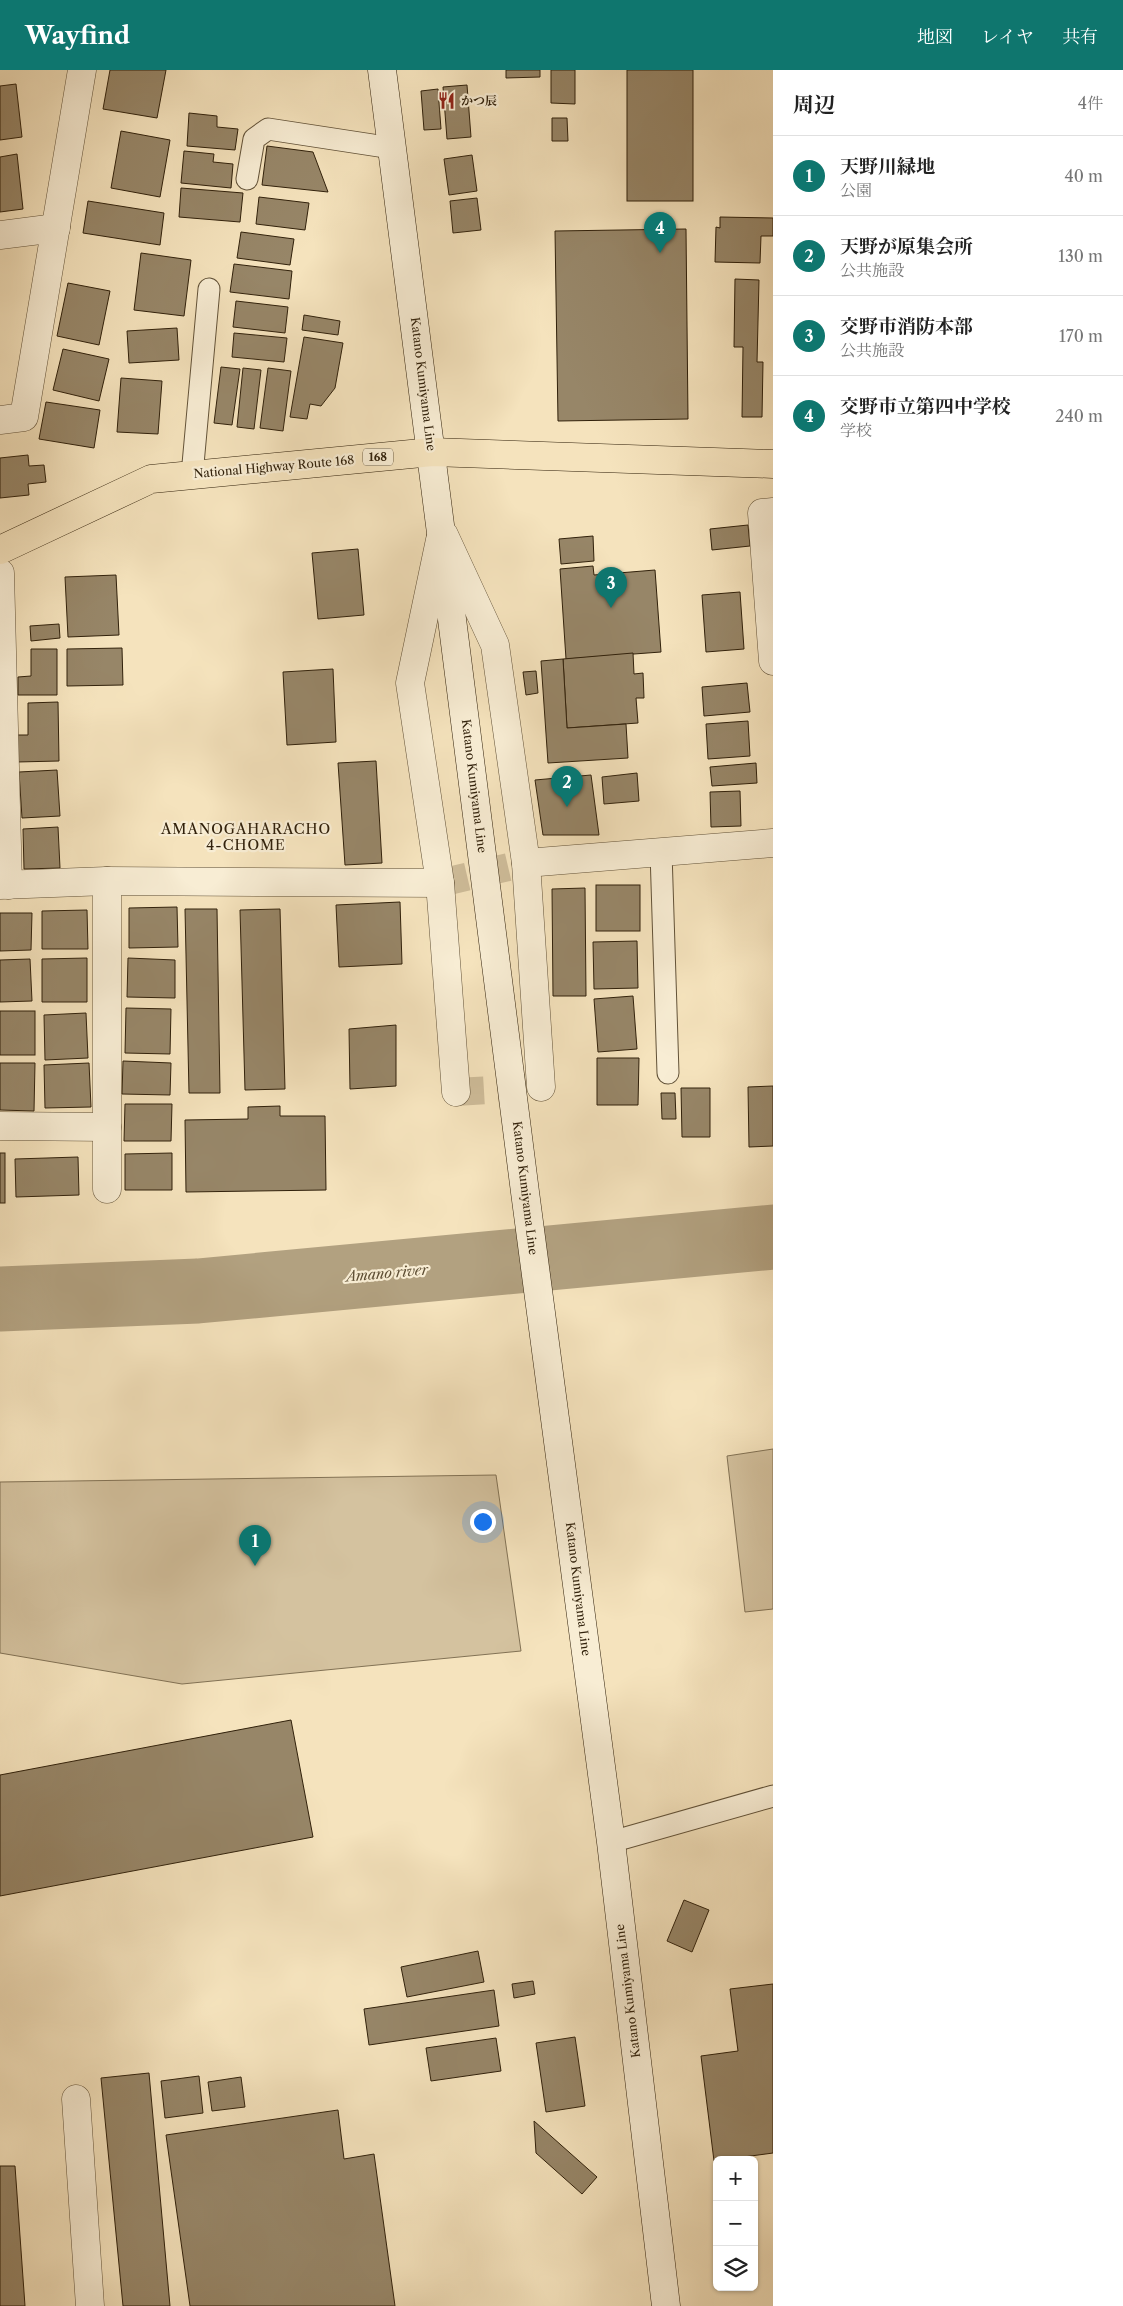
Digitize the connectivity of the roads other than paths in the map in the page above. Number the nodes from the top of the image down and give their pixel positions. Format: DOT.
graph roads {
  1 [pos="82,70"];
  2 [pos="382,70"];
  3 [pos="392,148"];
  4 [pos="247,180"];
  5 [pos="56,228"];
  6 [pos="0,235"];
  7 [pos="209,289"];
  8 [pos="0,420"];
  9 [pos="432,452"];
  10 [pos="773,464"];
  11 [pos="192,475"];
  12 [pos="773,512"];
  13 [pos="442,531"];
  14 [pos="0,550"];
  15 [pos="0,572"];
  16 [pos="773,661"];
  17 [pos="773,843"];
  18 [pos="661,852"];
  19 [pos="526,863"];
  20 [pos="106,881"];
  21 [pos="440,883"];
  22 [pos="4,885"];
  23 [pos="668,1073"];
  24 [pos="541,1088"];
  25 [pos="456,1092"];
  26 [pos="0,1126"];
  27 [pos="106,1127"];
  28 [pos="107,1189"];
  29 [pos="773,1796"];
  30 [pos="611,1842"];
  31 [pos="76,2099"];
  32 [pos="90,2306"];
  33 [pos="666,2306"];
  1 -- 5 [label="street"];
  2 -- 3 [label="street, Katano Kumiyama Line"];
  3 -- 4 [label="lane"];
  3 -- 9 [label="street, Katano Kumiyama Line"];
  5 -- 6 [label="street"];
  5 -- 8 [label="street"];
  7 -- 11 [label="lane"];
  9 -- 10 [label="highway, National Highway Route 168 / 168"];
  9 -- 11 [label="highway, National Highway Route 168 / 168"];
  9 -- 13 [label="street, Katano Kumiyama Line"];
  11 -- 14 [label="highway, National Highway Route 168 / 168"];
  12 -- 16 [label="street"];
  13 -- 19 [label="street"];
  13 -- 21 [label="street"];
  13 -- 30 [label="street, Katano Kumiyama Line"];
  15 -- 22 [label="street"];
  17 -- 18 [label="street"];
  18 -- 19 [label="street"];
  18 -- 23 [label="lane"];
  19 -- 24 [label="street"];
  20 -- 21 [label="street"];
  20 -- 22 [label="street"];
  20 -- 27 [label="street"];
  21 -- 25 [label="street"];
  26 -- 27 [label="street"];
  27 -- 28 [label="street"];
  29 -- 30 [label="lane"];
  30 -- 33 [label="street, Katano Kumiyama Line"];
  31 -- 32 [label="street"];
}
